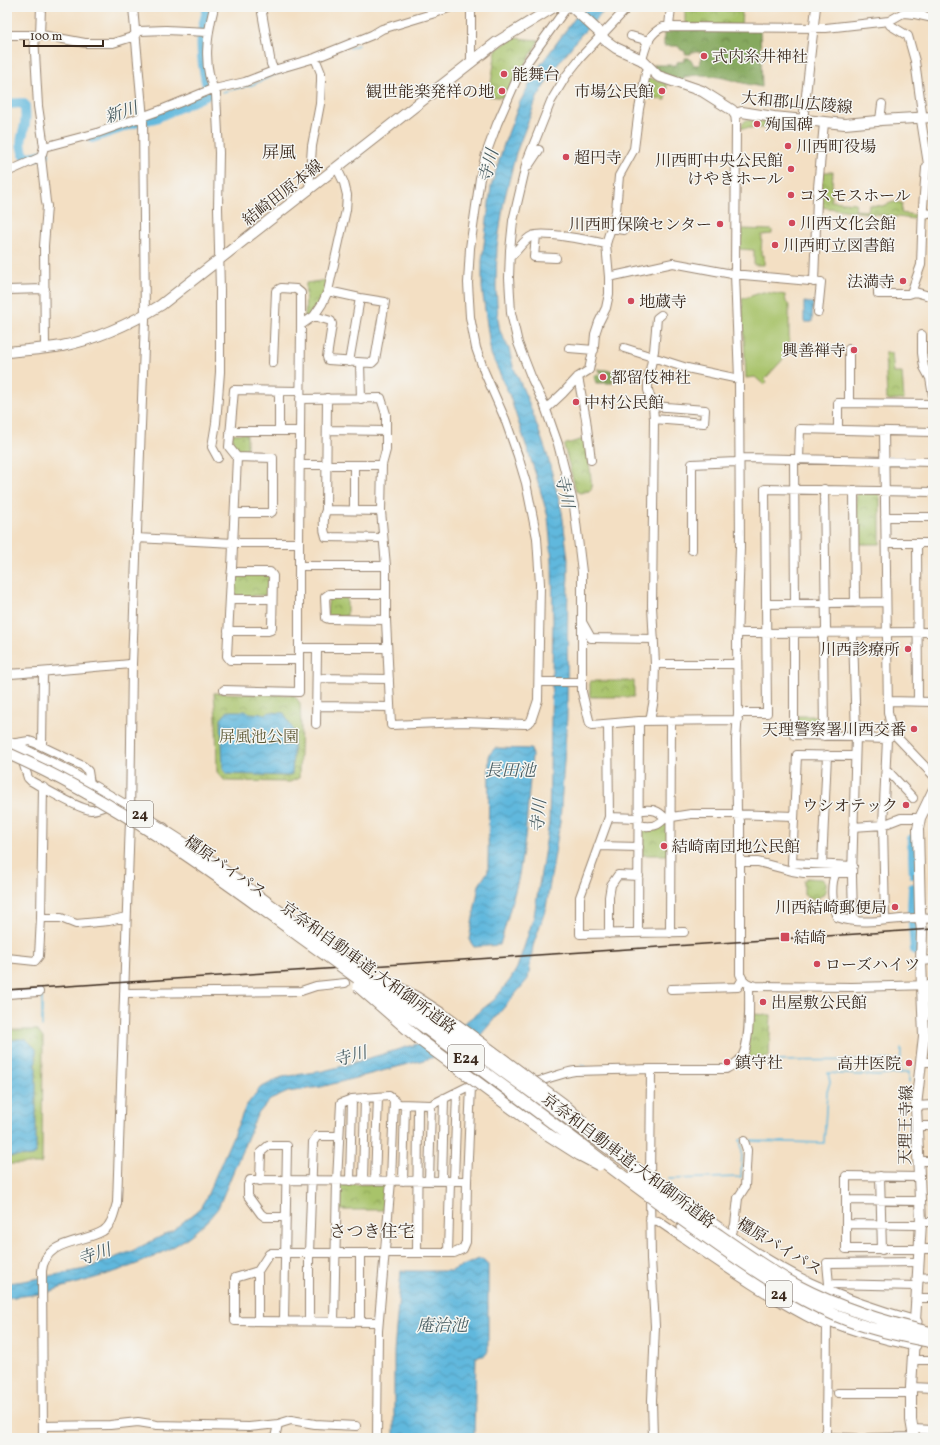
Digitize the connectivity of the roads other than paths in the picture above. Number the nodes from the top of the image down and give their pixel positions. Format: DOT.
graph roads {
  1 [pos="41,7"];
  2 [pos="133,7"];
  3 [pos="214,7"];
  4 [pos="261,7"];
  5 [pos="451,7"];
  6 [pos="471,7"];
  7 [pos="554,7"];
  8 [pos="567,7"];
  9 [pos="572,7"];
  10 [pos="628,7"];
  11 [pos="671,7"];
  12 [pos="816,7"];
  13 [pos="901,10"];
  14 [pos="933,18"];
  15 [pos="889,21"];
  16 [pos="669,26"];
  17 [pos="814,28"];
  18 [pos="208,32"];
  19 [pos="136,33"];
  20 [pos="600,33"];
  21 [pos="7,35"];
  22 [pos="37,35"];
  23 [pos="631,36"];
  24 [pos="649,41"];
  25 [pos="314,58"];
  26 [pos="471,63"];
  27 [pos="646,63"];
  28 [pos="274,70"];
  29 [pos="214,89"];
  30 [pos="882,104"];
  31 [pos="735,114"];
  32 [pos="922,117"];
  33 [pos="933,117"];
  34 [pos="143,120"];
  35 [pos="880,120"];
  36 [pos="803,121"];
  37 [pos="824,123"];
  38 [pos="44,147"];
  39 [pos="539,150"];
  40 [pos="41,157"];
  41 [pos="337,168"];
  42 [pos="525,170"];
  43 [pos="7,172"];
  44 [pos="309,190"];
  45 [pos="923,213"];
  46 [pos="933,214"];
  47 [pos="611,228"];
  48 [pos="624,230"];
  49 [pos="536,234"];
  50 [pos="606,244"];
  51 [pos="510,257"];
  52 [pos="556,258"];
  53 [pos="220,260"];
  54 [pos="735,274"];
  55 [pos="609,277"];
  56 [pos="814,282"];
  57 [pos="45,289"];
  58 [pos="878,289"];
  59 [pos="7,290"];
  60 [pos="328,290"];
  61 [pos="911,293"];
  62 [pos="933,297"];
  63 [pos="360,298"];
  64 [pos="818,312"];
  65 [pos="144,315"];
  66 [pos="661,315"];
  67 [pos="314,316"];
  68 [pos="301,325"];
  69 [pos="922,335"];
  70 [pos="46,348"];
  71 [pos="569,348"];
  72 [pos="624,348"];
  73 [pos="848,349"];
  74 [pos="594,350"];
  75 [pos="7,352"];
  76 [pos="653,357"];
  77 [pos="349,362"];
  78 [pos="274,363"];
  79 [pos="360,363"];
  80 [pos="578,377"];
  81 [pos="739,379"];
  82 [pos="280,391"];
  83 [pos="300,395"];
  84 [pos="933,396"];
  85 [pos="327,398"];
  86 [pos="361,399"];
  87 [pos="849,403"];
  88 [pos="933,404"];
  89 [pos="653,406"];
  90 [pos="546,409"];
  91 [pos="654,419"];
  92 [pos="327,430"];
  93 [pos="838,430"];
  94 [pos="230,431"];
  95 [pos="279,431"];
  96 [pos="300,431"];
  97 [pos="386,431"];
  98 [pos="884,431"];
  99 [pos="933,432"];
  100 [pos="237,457"];
  101 [pos="218,458"];
  102 [pos="797,459"];
  103 [pos="591,460"];
  104 [pos="739,460"];
  105 [pos="885,461"];
  106 [pos="933,462"];
  107 [pos="326,464"];
  108 [pos="300,465"];
  109 [pos="354,465"];
  110 [pos="382,465"];
  111 [pos="794,489"];
  112 [pos="824,489"];
  113 [pos="854,490"];
  114 [pos="885,491"];
  115 [pos="933,492"];
  116 [pos="326,510"];
  117 [pos="354,510"];
  118 [pos="381,511"];
  119 [pos="235,513"];
  120 [pos="885,517"];
  121 [pos="933,517"];
  122 [pos="136,538"];
  123 [pos="383,538"];
  124 [pos="234,543"];
  125 [pos="299,543"];
  126 [pos="886,543"];
  127 [pos="917,543"];
  128 [pos="933,543"];
  129 [pos="692,550"];
  130 [pos="299,566"];
  131 [pos="386,566"];
  132 [pos="232,572"];
  133 [pos="386,594"];
  134 [pos="230,599"];
  135 [pos="272,599"];
  136 [pos="886,602"];
  137 [pos="795,603"];
  138 [pos="825,603"];
  139 [pos="855,603"];
  140 [pos="767,604"];
  141 [pos="386,620"];
  142 [pos="582,622"];
  143 [pos="228,632"];
  144 [pos="887,632"];
  145 [pos="917,632"];
  146 [pos="933,632"];
  147 [pos="738,633"];
  148 [pos="766,633"];
  149 [pos="794,633"];
  150 [pos="824,633"];
  151 [pos="854,633"];
  152 [pos="654,639"];
  153 [pos="299,648"];
  154 [pos="387,648"];
  155 [pos="317,649"];
  156 [pos="299,660"];
  157 [pos="132,664"];
  158 [pos="655,664"];
  159 [pos="737,664"];
  160 [pos="43,672"];
  161 [pos="7,674"];
  162 [pos="317,678"];
  163 [pos="389,679"];
  164 [pos="541,682"];
  165 [pos="580,682"];
  166 [pos="224,690"];
  167 [pos="888,701"];
  168 [pos="918,701"];
  169 [pos="933,702"];
  170 [pos="317,706"];
  171 [pos="390,707"];
  172 [pos="738,717"];
  173 [pos="639,721"];
  174 [pos="650,721"];
  175 [pos="672,722"];
  176 [pos="316,724"];
  177 [pos="608,724"];
  178 [pos="894,734"];
  179 [pos="824,736"];
  180 [pos="856,737"];
  181 [pos="887,739"];
  182 [pos="42,746"];
  183 [pos="8,748"];
  184 [pos="827,755"];
  185 [pos="855,756"];
  186 [pos="23,762"];
  187 [pos="885,768"];
  188 [pos="933,775"];
  189 [pos="90,784"];
  190 [pos="43,787"];
  191 [pos="933,791"];
  192 [pos="914,798"];
  193 [pos="106,806"];
  194 [pos="130,808"];
  195 [pos="738,815"];
  196 [pos="794,816"];
  197 [pos="608,817"];
  198 [pos="639,818"];
  199 [pos="668,818"];
  200 [pos="920,818"];
  201 [pos="130,820"];
  202 [pos="883,825"];
  203 [pos="853,827"];
  204 [pos="598,846"];
  205 [pos="639,847"];
  206 [pos="740,862"];
  207 [pos="822,864"];
  208 [pos="853,866"];
  209 [pos="833,874"];
  210 [pos="639,876"];
  211 [pos="852,876"];
  212 [pos="126,917"];
  213 [pos="41,918"];
  214 [pos="933,918"];
  215 [pos="921,919"];
  216 [pos="853,920"];
  217 [pos="885,920"];
  218 [pos="684,932"];
  219 [pos="638,933"];
  220 [pos="670,933"];
  221 [pos="609,934"];
  222 [pos="318,952"];
  223 [pos="7,958"];
  224 [pos="933,960"];
  225 [pos="921,961"];
  226 [pos="361,968"];
  227 [pos="742,980"];
  228 [pos="345,983"];
  229 [pos="749,985"];
  230 [pos="933,985"];
  231 [pos="922,986"];
  232 [pos="671,989"];
  233 [pos="39,992"];
  234 [pos="124,993"];
  235 [pos="7,994"];
  236 [pos="928,1013"];
  237 [pos="929,1036"];
  238 [pos="922,1062"];
  239 [pos="933,1062"];
  240 [pos="651,1069"];
  241 [pos="471,1086"];
  242 [pos="457,1092"];
  243 [pos="365,1097"];
  244 [pos="378,1097"];
  245 [pos="444,1098"];
  246 [pos="352,1099"];
  247 [pos="394,1100"];
  248 [pos="405,1104"];
  249 [pos="418,1105"];
  250 [pos="431,1105"];
  251 [pos="933,1105"];
  252 [pos="916,1106"];
  253 [pos="917,1126"];
  254 [pos="933,1126"];
  255 [pos="339,1136"];
  256 [pos="744,1141"];
  257 [pos="918,1161"];
  258 [pos="933,1161"];
  259 [pos="880,1176"];
  260 [pos="920,1177"];
  261 [pos="260,1181"];
  262 [pos="286,1181"];
  263 [pos="312,1181"];
  264 [pos="337,1181"];
  265 [pos="350,1181"];
  266 [pos="363,1181"];
  267 [pos="375,1181"];
  268 [pos="391,1181"];
  269 [pos="403,1181"];
  270 [pos="416,1181"];
  271 [pos="429,1181"];
  272 [pos="449,1181"];
  273 [pos="467,1181"];
  274 [pos="635,1181"];
  275 [pos="846,1200"];
  276 [pos="881,1200"];
  277 [pos="920,1201"];
  278 [pos="285,1217"];
  279 [pos="650,1220"];
  280 [pos="933,1222"];
  281 [pos="921,1223"];
  282 [pos="846,1224"];
  283 [pos="882,1224"];
  284 [pos="731,1235"];
  285 [pos="920,1249"];
  286 [pos="933,1249"];
  287 [pos="882,1250"];
  288 [pos="284,1253"];
  289 [pos="309,1253"];
  290 [pos="335,1253"];
  291 [pos="360,1253"];
  292 [pos="384,1253"];
  293 [pos="416,1253"];
  294 [pos="448,1253"];
  295 [pos="919,1262"];
  296 [pos="258,1271"];
  297 [pos="933,1277"];
  298 [pos="918,1282"];
  299 [pos="828,1288"];
  300 [pos="917,1298"];
  301 [pos="933,1298"];
  302 [pos="258,1320"];
  303 [pos="284,1320"];
  304 [pos="309,1320"];
  305 [pos="334,1321"];
  306 [pos="360,1322"];
  307 [pos="378,1322"];
  308 [pos="826,1322"];
  309 [pos="916,1322"];
  310 [pos="933,1333"];
  311 [pos="933,1342"];
  312 [pos="915,1345"];
  313 [pos="914,1360"];
  314 [pos="933,1360"];
  315 [pos="933,1388"];
  316 [pos="911,1390"];
  317 [pos="838,1393"];
  318 [pos="278,1424"];
  319 [pos="43,1426"];
  320 [pos="356,1426"];
  321 [pos="933,1430"];
  322 [pos="914,1435"];
  323 [pos="43,1438"];
  324 [pos="275,1438"];
  325 [pos="376,1438"];
  326 [pos="654,1438"];
  327 [pos="856,1438"];
  328 [pos="868,1438"];
  1 -- 22 [label="street"];
  2 -- 19 [label="street"];
  3 -- 18 [label="street"];
  4 -- 28 [label="street"];
  5 -- 25 [label="street"];
  6 -- 26 [label="street"];
  7 -- 26 [label="main road, 結崎田原本線"];
  8 -- 164 [label="street"];
  9 -- 20 [label="main road, 大和郡山広陵線"];
  10 -- 20 [label="street"];
  11 -- 16 [label="street"];
  12 -- 17 [label="street"];
  13 -- 14 [label="street"];
  13 -- 15 [label="street"];
  15 -- 17 [label="street"];
  15 -- 32 [label="street"];
  16 -- 17 [label="street"];
  16 -- 24 [label="street"];
  17 -- 36 [label="street"];
  18 -- 19 [label="street"];
  18 -- 29 [label="street"];
  19 -- 22 [label="street"];
  19 -- 34 [label="street"];
  20 -- 27 [label="main road, 大和郡山広陵線"];
  20 -- 42 [label="street"];
  21 -- 22 [label="street"];
  22 -- 38 [label="street"];
  23 -- 24 [label="street"];
  24 -- 27 [label="street"];
  25 -- 28 [label="street"];
  25 -- 44 [label="street"];
  26 -- 41 [label="main road, 結崎田原本線"];
  27 -- 31 [label="main road, 大和郡山広陵線"];
  27 -- 47 [label="street"];
  28 -- 29 [label="street"];
  29 -- 34 [label="street"];
  29 -- 53 [label="street"];
  30 -- 35 [label="street"];
  31 -- 36 [label="main road, 大和郡山広陵線"];
  31 -- 54 [label="street"];
  32 -- 33 [label="main road, 大和郡山広陵線"];
  32 -- 35 [label="main road, 大和郡山広陵線"];
  32 -- 45 [label="street"];
  34 -- 38 [label="street"];
  34 -- 65 [label="street"];
  35 -- 37 [label="main road, 大和郡山広陵線"];
  36 -- 37 [label="main road, 大和郡山広陵線"];
  37 -- 56 [label="street"];
  38 -- 40 [label="street"];
  39 -- 42 [label="street"];
  40 -- 43 [label="street"];
  40 -- 57 [label="street"];
  41 -- 44 [label="main road, 結崎田原本線"];
  41 -- 60 [label="street"];
  42 -- 51 [label="street"];
  44 -- 53 [label="main road, 結崎田原本線"];
  45 -- 46 [label="street"];
  45 -- 61 [label="street"];
  47 -- 48 [label="street"];
  47 -- 50 [label="street"];
  49 -- 50 [label="street"];
  49 -- 51 [label="street"];
  49 -- 52 [label="street"];
  50 -- 55 [label="street"];
  51 -- 90 [label="street"];
  53 -- 65 [label="main road, 結崎田原本線"];
  53 -- 101 [label="street"];
  54 -- 55 [label="street"];
  54 -- 56 [label="street"];
  54 -- 81 [label="street"];
  55 -- 74 [label="street"];
  56 -- 64 [label="street"];
  57 -- 59 [label="street"];
  57 -- 70 [label="street"];
  58 -- 61 [label="street"];
  60 -- 63 [label="street"];
  60 -- 67 [label="street"];
  61 -- 62 [label="street"];
  63 -- 77 [label="street"];
  63 -- 79 [label="street"];
  65 -- 70 [label="main road, 結崎田原本線"];
  65 -- 122 [label="street"];
  66 -- 76 [label="street"];
  67 -- 68 [label="street"];
  67 -- 77 [label="street"];
  68 -- 78 [label="street"];
  68 -- 83 [label="street"];
  69 -- 84 [label="street"];
  70 -- 75 [label="main road, 結崎田原本線"];
  71 -- 74 [label="street"];
  72 -- 76 [label="street"];
  73 -- 87 [label="street"];
  74 -- 80 [label="street"];
  76 -- 81 [label="street"];
  76 -- 89 [label="street"];
  77 -- 79 [label="street"];
  79 -- 86 [label="street"];
  80 -- 90 [label="street"];
  80 -- 103 [label="street"];
  81 -- 104 [label="street"];
  82 -- 83 [label="street"];
  82 -- 94 [label="street"];
  82 -- 95 [label="street"];
  83 -- 85 [label="street"];
  83 -- 96 [label="street"];
  85 -- 86 [label="street"];
  85 -- 92 [label="street"];
  86 -- 97 [label="street"];
  87 -- 88 [label="street"];
  87 -- 93 [label="street"];
  89 -- 91 [label="street"];
  89 -- 91 [label="street"];
  90 -- 142 [label="street"];
  91 -- 152 [label="street"];
  92 -- 97 [label="street"];
  92 -- 107 [label="street"];
  93 -- 98 [label="street"];
  93 -- 102 [label="street"];
  94 -- 95 [label="street"];
  94 -- 100 [label="street"];
  95 -- 96 [label="street"];
  96 -- 108 [label="street"];
  97 -- 110 [label="street"];
  98 -- 99 [label="street"];
  98 -- 105 [label="street"];
  100 -- 119 [label="street"];
  100 -- 119 [label="street"];
  102 -- 104 [label="street"];
  102 -- 105 [label="street"];
  102 -- 111 [label="street"];
  104 -- 129 [label="street"];
  104 -- 147 [label="street"];
  105 -- 106 [label="street"];
  105 -- 114 [label="street"];
  107 -- 108 [label="street"];
  107 -- 109 [label="street"];
  107 -- 116 [label="street"];
  108 -- 125 [label="street"];
  109 -- 110 [label="street"];
  109 -- 117 [label="street"];
  110 -- 118 [label="street"];
  111 -- 112 [label="street"];
  111 -- 137 [label="street"];
  111 -- 140 [label="street"];
  112 -- 113 [label="street"];
  112 -- 138 [label="street"];
  113 -- 114 [label="street"];
  113 -- 139 [label="street"];
  114 -- 115 [label="street"];
  114 -- 120 [label="street"];
  116 -- 117 [label="street"];
  116 -- 123 [label="street"];
  117 -- 118 [label="street"];
  118 -- 123 [label="street"];
  119 -- 124 [label="street"];
  120 -- 121 [label="street"];
  120 -- 126 [label="street"];
  122 -- 124 [label="street"];
  122 -- 157 [label="street"];
  123 -- 131 [label="street"];
  124 -- 125 [label="street"];
  124 -- 132 [label="street"];
  125 -- 130 [label="street"];
  126 -- 127 [label="street"];
  126 -- 136 [label="street"];
  127 -- 128 [label="street"];
  127 -- 145 [label="street"];
  130 -- 131 [label="street"];
  130 -- 153 [label="street"];
  131 -- 133 [label="street"];
  132 -- 134 [label="street"];
  132 -- 135 [label="street"];
  133 -- 141 [label="street"];
  133 -- 141 [label="street"];
  134 -- 135 [label="street"];
  134 -- 143 [label="street"];
  135 -- 143 [label="street"];
  136 -- 139 [label="street"];
  136 -- 144 [label="street"];
  137 -- 138 [label="street"];
  137 -- 140 [label="street"];
  138 -- 139 [label="street"];
  138 -- 150 [label="street"];
  140 -- 148 [label="street"];
  141 -- 154 [label="street"];
  142 -- 152 [label="street"];
  142 -- 165 [label="street"];
  143 -- 156 [label="street"];
  144 -- 145 [label="street"];
  144 -- 151 [label="street"];
  144 -- 167 [label="street"];
  145 -- 146 [label="street"];
  145 -- 168 [label="street"];
  147 -- 148 [label="street"];
  147 -- 159 [label="street"];
  148 -- 149 [label="street"];
  148 -- 172 [label="street"];
  149 -- 150 [label="street"];
  149 -- 179 [label="street"];
  150 -- 151 [label="street"];
  150 -- 179 [label="street"];
  151 -- 180 [label="street"];
  152 -- 158 [label="street"];
  153 -- 155 [label="street"];
  153 -- 156 [label="street"];
  154 -- 155 [label="street"];
  154 -- 163 [label="street"];
  155 -- 162 [label="street"];
  156 -- 166 [label="street"];
  157 -- 160 [label="street"];
  157 -- 194 [label="street"];
  158 -- 159 [label="street"];
  158 -- 174 [label="street"];
  159 -- 172 [label="street"];
  160 -- 161 [label="street"];
  160 -- 182 [label="street"];
  162 -- 163 [label="street"];
  162 -- 170 [label="street"];
  163 -- 171 [label="street"];
  164 -- 165 [label="street"];
  164 -- 171 [label="street"];
  165 -- 177 [label="street"];
  167 -- 168 [label="street"];
  167 -- 178 [label="street"];
  168 -- 169 [label="street"];
  170 -- 171 [label="street"];
  170 -- 176 [label="street"];
  172 -- 175 [label="street"];
  172 -- 195 [label="street"];
  173 -- 174 [label="street"];
  173 -- 177 [label="street"];
  173 -- 198 [label="street"];
  174 -- 175 [label="street"];
  175 -- 199 [label="street"];
  177 -- 197 [label="street"];
  178 -- 181 [label="street"];
  178 -- 188 [label="street"];
  179 -- 180 [label="street"];
  180 -- 181 [label="street"];
  180 -- 185 [label="street"];
  181 -- 187 [label="street"];
  182 -- 183 [label="street"];
  182 -- 189 [label="street"];
  183 -- 186 [label="highway, 橿原バイパス / 24"];
  183 -- 189 [label="highway, 橿原バイパス / 24"];
  183 -- 274 [label="highway, 京奈和自動車道;大和御所道路 / E24, bridge"];
  184 -- 185 [label="street"];
  184 -- 196 [label="street"];
  184 -- 207 [label="street"];
  185 -- 203 [label="street"];
  186 -- 190 [label="street"];
  186 -- 193 [label="highway, 橿原バイパス / 24"];
  187 -- 192 [label="street"];
  187 -- 202 [label="street"];
  189 -- 194 [label="highway, 橿原バイパス / 24"];
  190 -- 193 [label="street"];
  190 -- 213 [label="street"];
  191 -- 200 [label="main road, 天理王寺線"];
  193 -- 201 [label="highway, 橿原バイパス / 24"];
  194 -- 201 [label="street"];
  194 -- 226 [label="highway, 橿原バイパス / 24, bridge"];
  195 -- 196 [label="street"];
  195 -- 199 [label="street"];
  195 -- 206 [label="street"];
  196 -- 207 [label="street"];
  197 -- 198 [label="street"];
  197 -- 204 [label="street"];
  198 -- 199 [label="street"];
  198 -- 199 [label="street"];
  198 -- 205 [label="street"];
  199 -- 220 [label="street"];
  200 -- 202 [label="street"];
  200 -- 215 [label="main road, 天理王寺線"];
  201 -- 212 [label="street"];
  201 -- 222 [label="highway, 橿原バイパス / 24, bridge"];
  202 -- 203 [label="street"];
  202 -- 217 [label="street"];
  203 -- 208 [label="street"];
  204 -- 205 [label="street"];
  204 -- 221 [label="street"];
  205 -- 210 [label="street"];
  206 -- 209 [label="street"];
  206 -- 227 [label="street"];
  207 -- 208 [label="street"];
  208 -- 211 [label="street"];
  209 -- 211 [label="street"];
  209 -- 216 [label="street"];
  210 -- 219 [label="street"];
  210 -- 221 [label="street"];
  211 -- 216 [label="street"];
  212 -- 213 [label="street"];
  212 -- 234 [label="street"];
  213 -- 223 [label="street"];
  214 -- 215 [label="street"];
  215 -- 217 [label="street"];
  215 -- 225 [label="main road, 天理王寺線"];
  216 -- 217 [label="street"];
  218 -- 220 [label="street"];
  219 -- 220 [label="street"];
  219 -- 221 [label="street"];
  222 -- 274 [label="highway, bridge"];
  222 -- 308 [label="highway, 橿原バイパス / 24, bridge"];
  224 -- 225 [label="street"];
  225 -- 231 [label="main road, 天理王寺線"];
  226 -- 274 [label="highway, bridge"];
  226 -- 299 [label="highway, 橿原バイパス / 24, bridge"];
  227 -- 229 [label="street"];
  227 -- 232 [label="street"];
  228 -- 234 [label="street"];
  229 -- 231 [label="street"];
  229 -- 240 [label="street"];
  230 -- 231 [label="street"];
  231 -- 236 [label="main road, 天理王寺線"];
  233 -- 235 [label="street"];
  234 -- 319 [label="street"];
  236 -- 237 [label="main road, 天理王寺線"];
  237 -- 238 [label="main road, 天理王寺線"];
  238 -- 239 [label="street"];
  238 -- 252 [label="main road, 天理王寺線"];
  240 -- 241 [label="street"];
  240 -- 279 [label="street"];
  241 -- 242 [label="street"];
  241 -- 273 [label="street"];
  242 -- 245 [label="street"];
  242 -- 272 [label="street"];
  243 -- 244 [label="street"];
  243 -- 246 [label="street"];
  243 -- 266 [label="street"];
  244 -- 247 [label="street"];
  244 -- 267 [label="street"];
  245 -- 250 [label="street"];
  245 -- 272 [label="street"];
  246 -- 255 [label="street"];
  246 -- 265 [label="street"];
  247 -- 248 [label="street"];
  247 -- 268 [label="street"];
  248 -- 249 [label="street"];
  248 -- 269 [label="street"];
  249 -- 250 [label="street"];
  249 -- 270 [label="street"];
  250 -- 271 [label="street"];
  251 -- 252 [label="street"];
  252 -- 253 [label="main road, 天理王寺線"];
  253 -- 254 [label="street"];
  253 -- 257 [label="main road, 天理王寺線"];
  255 -- 263 [label="street"];
  255 -- 264 [label="street"];
  256 -- 284 [label="street"];
  257 -- 258 [label="street"];
  257 -- 260 [label="main road, 天理王寺線"];
  259 -- 260 [label="street"];
  259 -- 275 [label="street"];
  259 -- 276 [label="street"];
  260 -- 277 [label="main road, 天理王寺線"];
  261 -- 262 [label="street"];
  261 -- 262 [label="street"];
  261 -- 278 [label="street"];
  262 -- 263 [label="street"];
  262 -- 278 [label="street"];
  263 -- 264 [label="street"];
  263 -- 289 [label="street"];
  264 -- 265 [label="street"];
  264 -- 290 [label="street"];
  265 -- 266 [label="street"];
  266 -- 267 [label="street"];
  267 -- 268 [label="street"];
  268 -- 269 [label="street"];
  268 -- 292 [label="street"];
  269 -- 270 [label="street"];
  270 -- 271 [label="street"];
  270 -- 293 [label="street"];
  271 -- 272 [label="street"];
  272 -- 273 [label="street"];
  272 -- 294 [label="street"];
  273 -- 294 [label="street"];
  274 -- 310 [label="highway, 京奈和自動車道;大和御所道路 / E24, bridge"];
  274 -- 311 [label="highway, 京奈和自動車道;大和御所道路 / E24, bridge"];
  275 -- 276 [label="street"];
  275 -- 282 [label="street"];
  276 -- 277 [label="street"];
  276 -- 283 [label="street"];
  277 -- 281 [label="main road, 天理王寺線"];
  278 -- 288 [label="street"];
  279 -- 308 [label="street"];
  279 -- 326 [label="street"];
  280 -- 281 [label="street"];
  281 -- 283 [label="street"];
  281 -- 285 [label="main road, 天理王寺線"];
  282 -- 283 [label="street"];
  282 -- 287 [label="street"];
  283 -- 287 [label="street"];
  285 -- 286 [label="street"];
  285 -- 287 [label="street"];
  285 -- 295 [label="main road, 天理王寺線"];
  288 -- 289 [label="street"];
  288 -- 296 [label="street"];
  288 -- 303 [label="street"];
  289 -- 290 [label="street"];
  289 -- 304 [label="street"];
  290 -- 291 [label="street"];
  290 -- 305 [label="street"];
  291 -- 292 [label="street"];
  291 -- 306 [label="street"];
  292 -- 293 [label="street"];
  292 -- 307 [label="street"];
  293 -- 294 [label="street"];
  295 -- 298 [label="main road, 天理王寺線"];
  295 -- 299 [label="street"];
  296 -- 302 [label="street"];
  296 -- 302 [label="street"];
  297 -- 298 [label="street"];
  298 -- 299 [label="street"];
  298 -- 300 [label="main road, 天理王寺線"];
  299 -- 309 [label="highway, 橿原バイパス / 24"];
  300 -- 301 [label="street"];
  300 -- 309 [label="main road, 天理王寺線"];
  302 -- 303 [label="street"];
  303 -- 304 [label="street"];
  304 -- 305 [label="street"];
  305 -- 306 [label="street"];
  306 -- 307 [label="street"];
  307 -- 325 [label="street"];
  308 -- 312 [label="highway, 橿原バイパス / 24"];
  308 -- 327 [label="street"];
  309 -- 312 [label="main road, 天理王寺線"];
  312 -- 313 [label="main road, 天理王寺線"];
  313 -- 314 [label="street"];
  313 -- 316 [label="main road, 天理王寺線"];
  315 -- 316 [label="street"];
  316 -- 317 [label="street"];
  316 -- 322 [label="main road, 天理王寺線"];
  318 -- 319 [label="street"];
  318 -- 320 [label="street"];
  318 -- 324 [label="street"];
  319 -- 323 [label="street"];
  321 -- 322 [label="street"];
  322 -- 328 [label="street"];
}
